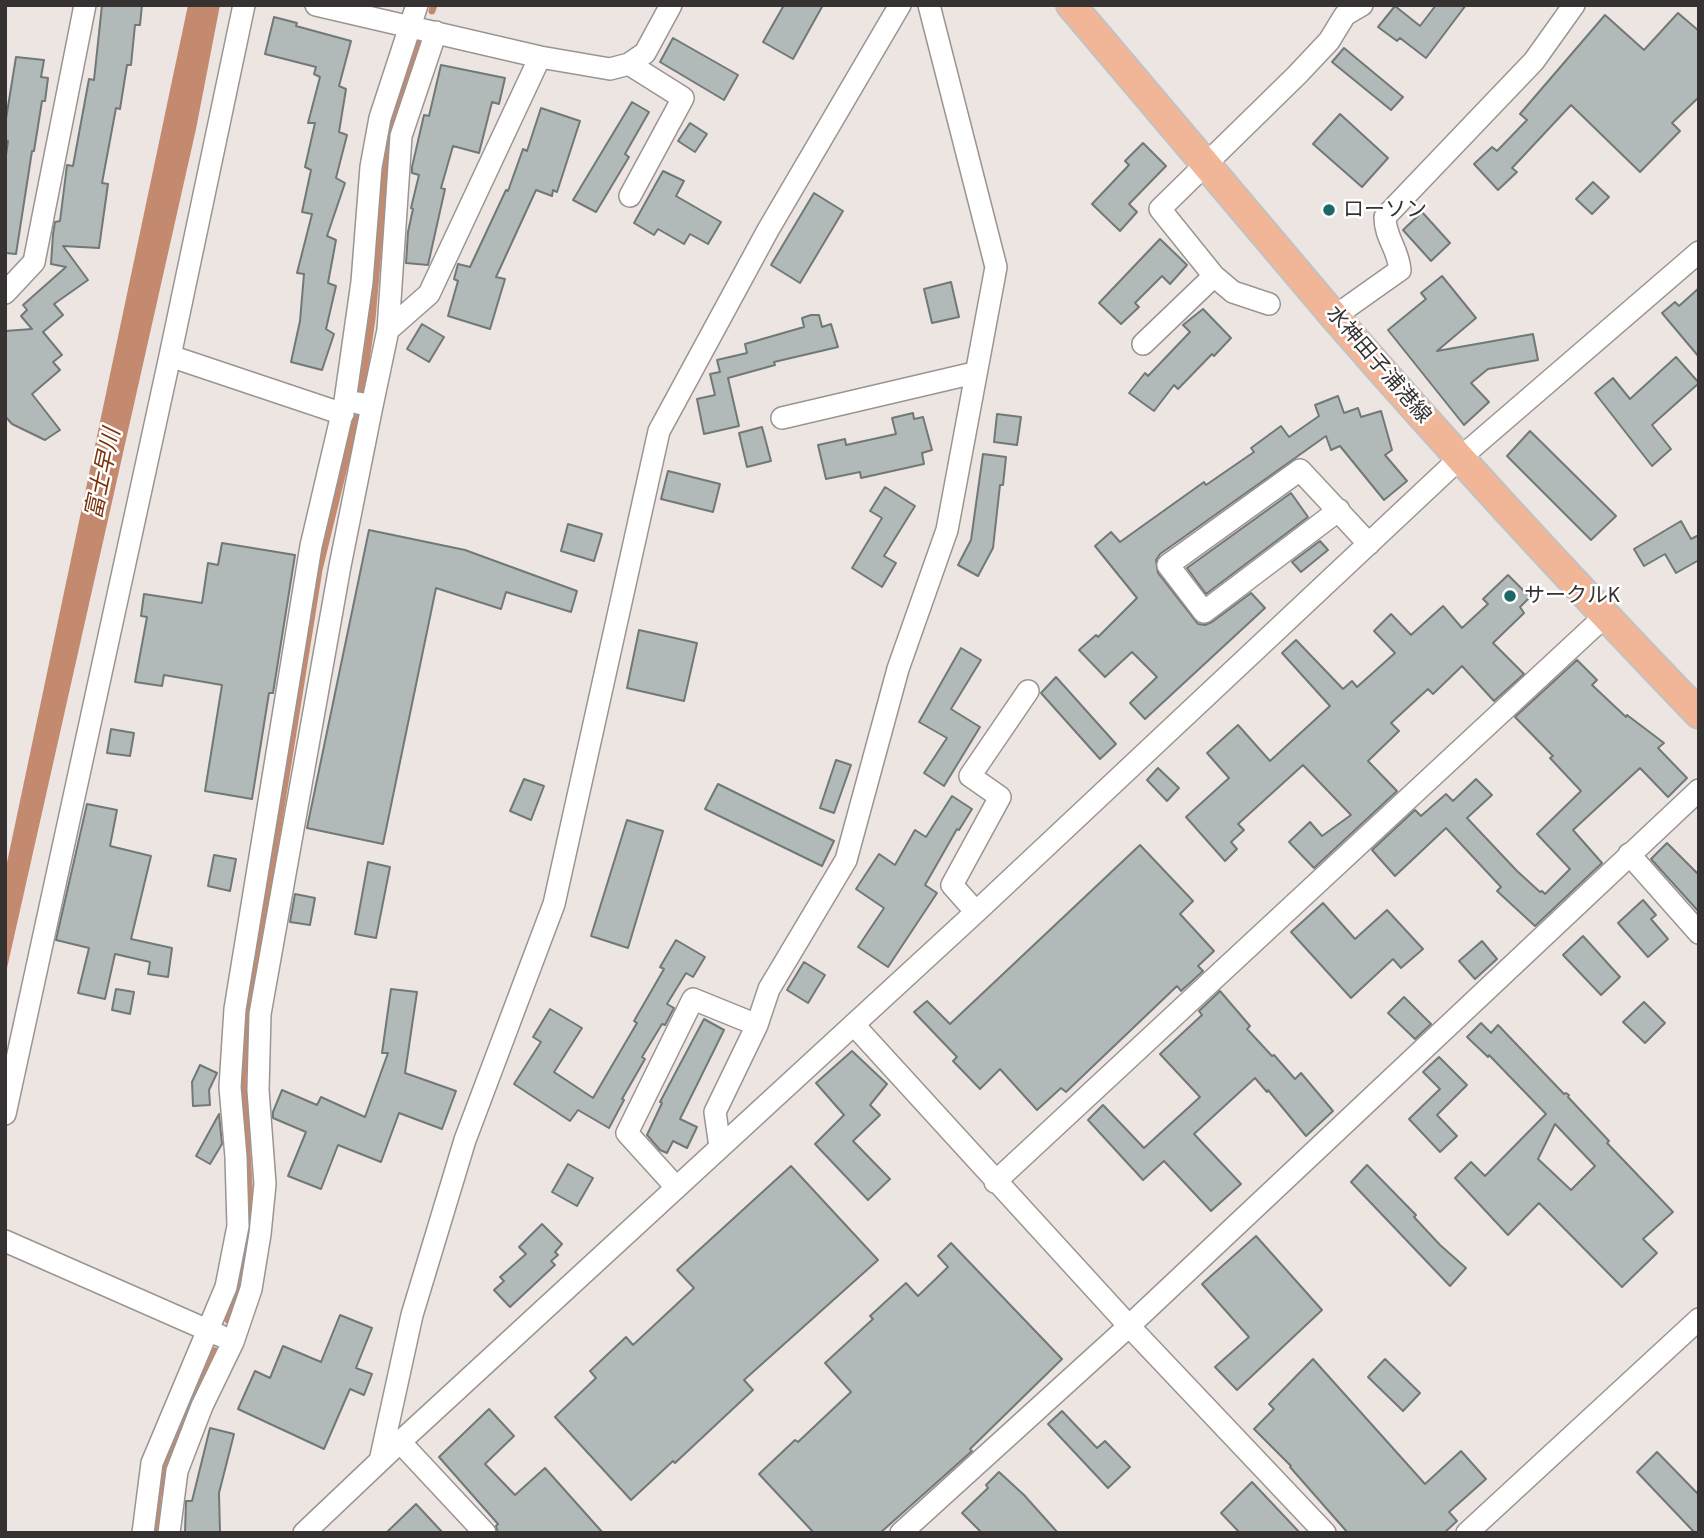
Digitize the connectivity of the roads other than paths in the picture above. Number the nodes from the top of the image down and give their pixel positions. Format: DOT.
graph roads {
  1 [pos="85,5"];
  2 [pos="244,5"];
  3 [pos="316,5"];
  4 [pos="416,5"];
  5 [pos="671,5"];
  6 [pos="900,5"];
  7 [pos="929,5"];
  8 [pos="1071,5"];
  9 [pos="1362,5"];
  10 [pos="1574,5"];
  11 [pos="408,26"];
  12 [pos="436,33"];
  13 [pos="540,57"];
  14 [pos="629,64"];
  15 [pos="1205,163"];
  16 [pos="630,195"];
  17 [pos="1699,252"];
  18 [pos="1214,276"];
  19 [pos="5,293"];
  20 [pos="1269,304"];
  21 [pos="1335,316"];
  22 [pos="388,330"];
  23 [pos="1143,344"];
  24 [pos="170,356"];
  25 [pos="974,373"];
  26 [pos="372,406"];
  27 [pos="344,407"];
  28 [pos="782,418"];
  29 [pos="1460,458"];
  30 [pos="1339,510"];
  31 [pos="1368,544"];
  32 [pos="1605,616"];
  33 [pos="1028,691"];
  34 [pos="1699,714"];
  35 [pos="1699,790"];
  36 [pos="1629,854"];
  37 [pos="976,912"];
  38 [pos="1699,933"];
  39 [pos="757,1025"];
  40 [pos="853,1025"];
  41 [pos="5,1114"];
  42 [pos="720,1147"];
  43 [pos="995,1182"];
  44 [pos="676,1187"];
  45 [pos="5,1241"];
  46 [pos="1699,1319"];
  47 [pos="1129,1326"];
  48 [pos="209,1330"];
  49 [pos="233,1342"];
  50 [pos="400,1441"];
  51 [pos="380,1461"];
  52 [pos="143,1533"];
  53 [pos="169,1533"];
  54 [pos="304,1533"];
  55 [pos="485,1533"];
  56 [pos="901,1533"];
  57 [pos="1325,1533"];
  58 [pos="1467,1533"];
  1 -- 19 [label="street"];
  2 -- 24 [label="street"];
  3 -- 11 [label="street"];
  4 -- 11 [label="street"];
  5 -- 14 [label="street"];
  6 -- 51 [label="street"];
  7 -- 25 [label="street"];
  8 -- 15 [label="main road, 水神田子浦港線"];
  9 -- 15 [label="street"];
  10 -- 21 [label="street"];
  11 -- 12 [label="street"];
  11 -- 27 [label="street"];
  12 -- 13 [label="street"];
  12 -- 22 [label="street"];
  13 -- 14 [label="street"];
  13 -- 22 [label="street"];
  14 -- 16 [label="street"];
  15 -- 18 [label="street"];
  15 -- 21 [label="main road, 水神田子浦港線"];
  17 -- 29 [label="street"];
  18 -- 20 [label="street"];
  18 -- 23 [label="street"];
  21 -- 29 [label="main road, 水神田子浦港線"];
  22 -- 26 [label="street"];
  24 -- 27 [label="street"];
  24 -- 41 [label="street"];
  25 -- 28 [label="street"];
  25 -- 39 [label="street"];
  26 -- 27 [label="street"];
  26 -- 49 [label="street"];
  27 -- 48 [label="street"];
  29 -- 31 [label="street"];
  29 -- 32 [label="main road, 水神田子浦港線"];
  30 -- 30 [label="street"];
  30 -- 31 [label="street"];
  31 -- 37 [label="street"];
  32 -- 34 [label="main road, 水神田子浦港線"];
  32 -- 43 [label="street"];
  33 -- 37 [label="street"];
  35 -- 36 [label="street"];
  36 -- 38 [label="street"];
  36 -- 47 [label="street"];
  37 -- 40 [label="street"];
  39 -- 42 [label="street"];
  39 -- 44 [label="street"];
  40 -- 42 [label="street"];
  40 -- 43 [label="street"];
  42 -- 44 [label="street"];
  43 -- 47 [label="street"];
  44 -- 50 [label="street"];
  45 -- 48 [label="street"];
  46 -- 58 [label="street"];
  47 -- 56 [label="street"];
  47 -- 57 [label="street"];
  48 -- 49 [label="street"];
  48 -- 52 [label="street"];
  49 -- 53 [label="street"];
  50 -- 51 [label="street"];
  50 -- 55 [label="street"];
  51 -- 54 [label="street"];
}
